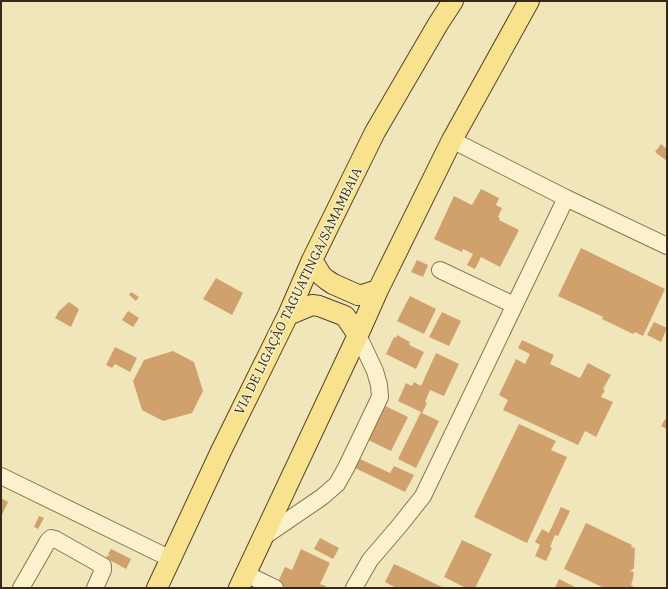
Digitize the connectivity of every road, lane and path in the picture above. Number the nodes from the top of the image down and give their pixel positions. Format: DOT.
graph roads {
  1 [pos="453,1"];
  2 [pos="529,1"];
  3 [pos="452,140"];
  4 [pos="566,198"];
  5 [pos="667,246"];
  6 [pos="312,260"];
  7 [pos="440,270"];
  8 [pos="378,290"];
  9 [pos="514,305"];
  10 [pos="288,315"];
  11 [pos="358,334"];
  12 [pos="1,476"];
  13 [pos="265,536"];
  14 [pos="171,559"];
  15 [pos="243,581"];
  16 [pos="21,588"];
  17 [pos="95,588"];
  18 [pos="157,588"];
  19 [pos="276,588"];
  20 [pos="354,588"];
  1 -- 6 [label="main road, VIA DE LIGAÇÃO TAGUATINGA/SAMAMBAIA"];
  2 -- 3 [label="main road"];
  3 -- 4 [label="street"];
  3 -- 8 [label="main road"];
  4 -- 5 [label="street"];
  4 -- 9 [label="street"];
  6 -- 8 [label="main road"];
  6 -- 10 [label="main road, VIA DE LIGAÇÃO TAGUATINGA/SAMAMBAIA"];
  7 -- 9 [label="street"];
  8 -- 11 [label="main road"];
  9 -- 20 [label="street"];
  10 -- 11 [label="main road"];
  10 -- 14 [label="main road, VIA DE LIGAÇÃO TAGUATINGA/SAMAMBAIA"];
  11 -- 13 [label="main road"];
  11 -- 13 [label="street"];
  12 -- 14 [label="street"];
  13 -- 15 [label="main road"];
  14 -- 18 [label="main road, VIA DE LIGAÇÃO TAGUATINGA/SAMAMBAIA"];
  15 -- 19 [label="street"];
  16 -- 17 [label="street"];
}
